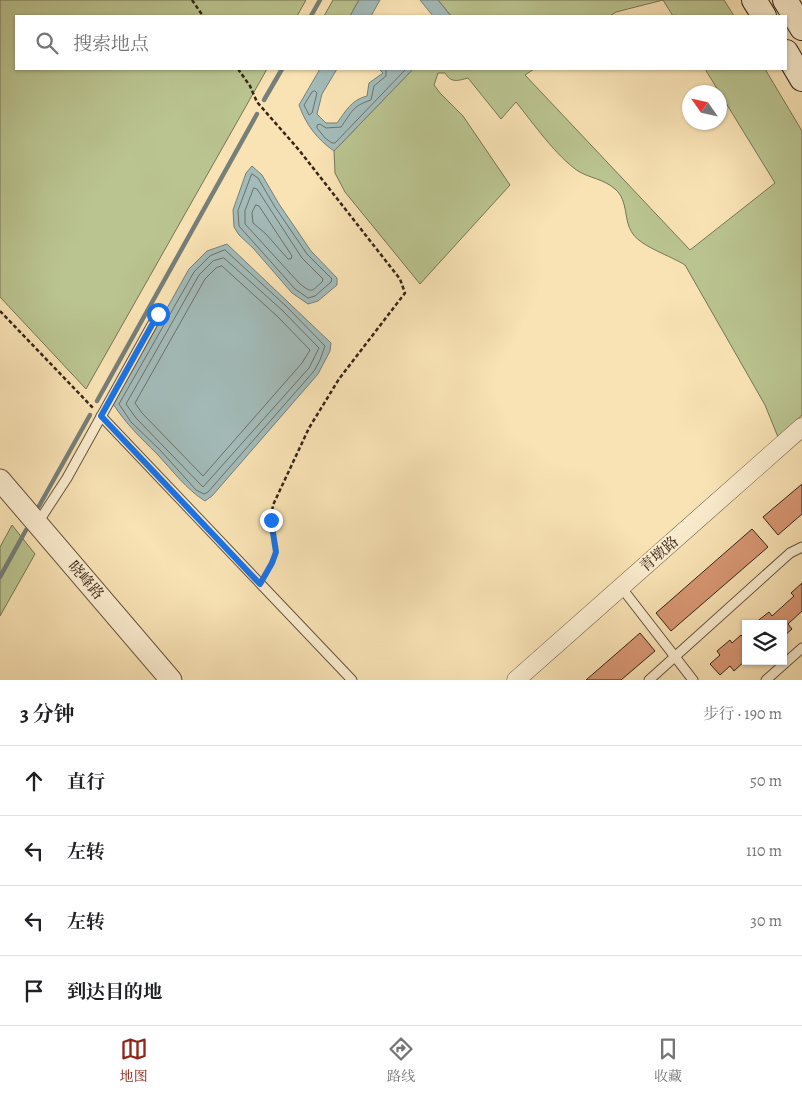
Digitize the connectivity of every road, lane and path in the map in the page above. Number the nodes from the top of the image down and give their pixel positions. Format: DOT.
graph roads {
  1 [pos="192,0"];
  2 [pos="754,0"];
  3 [pos="785,0"];
  4 [pos="202,15"];
  5 [pos="763,15"];
  6 [pos="802,28"];
  7 [pos="787,54"];
  8 [pos="239,70"];
  9 [pos="802,79"];
  10 [pos="0,311"];
  11 [pos="158,314"];
  12 [pos="101,416"];
  13 [pos="802,427"];
  14 [pos="0,480"];
  15 [pos="37,524"];
  16 [pos="802,547"];
  17 [pos="260,584"];
  18 [pos="621,587"];
  19 [pos="802,648"];
  20 [pos="675,656"];
  21 [pos="171,680"];
  22 [pos="352,680"];
  23 [pos="516,680"];
  24 [pos="648,680"];
  25 [pos="693,680"];
  26 [pos="766,680"];
  1 -- 4 [label="path"];
  2 -- 5 [label="main road"];
  3 -- 6 [label="main road"];
  7 -- 9 [label="main road"];
  8 -- 17 [label="path"];
  10 -- 12 [label="path"];
  11 -- 12 [label="lane"];
  12 -- 15 [label="lane"];
  12 -- 17 [label="lane"];
  13 -- 18 [label="street, 青墩路"];
  14 -- 15 [label="street, 晓峰路"];
  15 -- 21 [label="street, 晓峰路"];
  16 -- 20 [label="lane"];
  17 -- 22 [label="lane"];
  18 -- 20 [label="lane"];
  18 -- 23 [label="street, 青墩路"];
  19 -- 26 [label="lane"];
  20 -- 24 [label="lane"];
  20 -- 25 [label="lane"];
}
